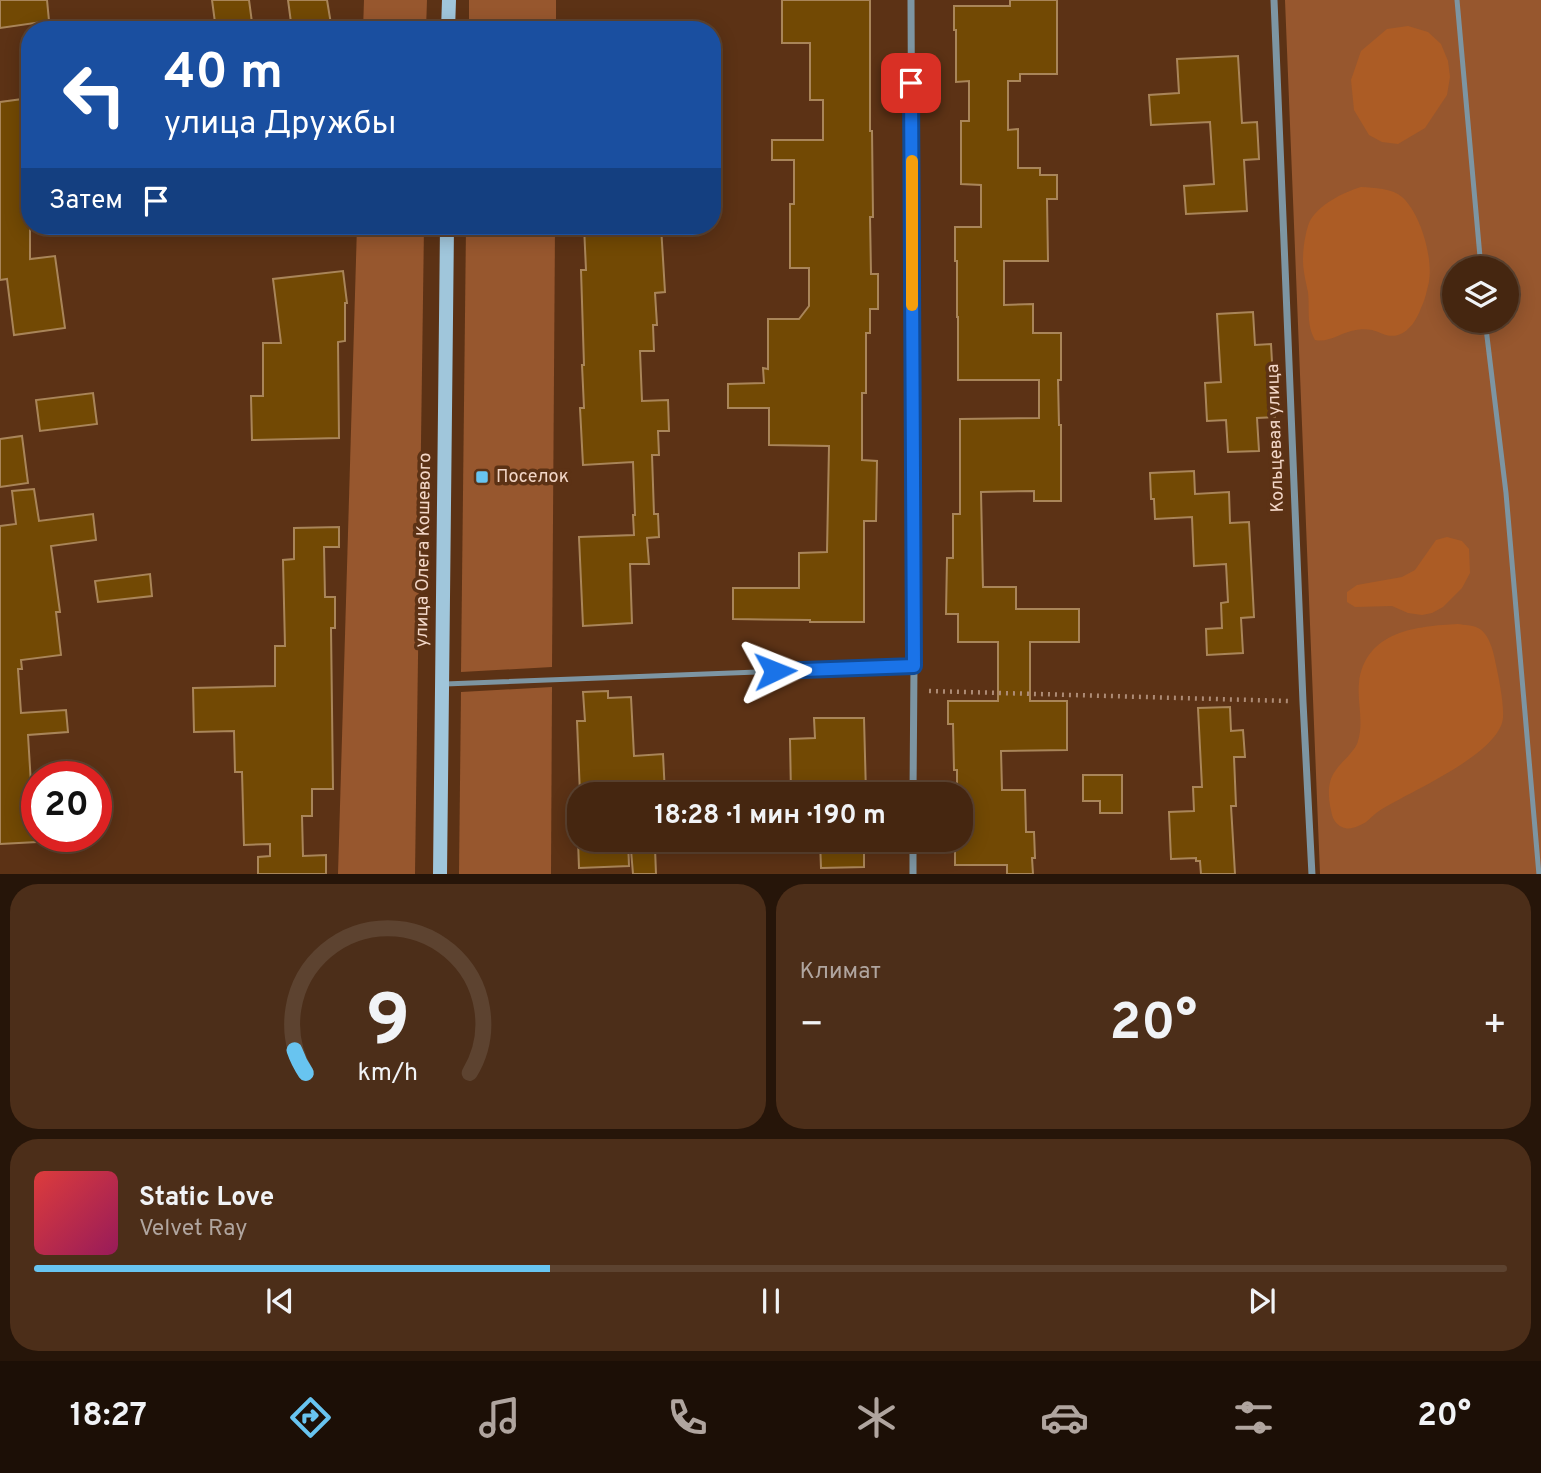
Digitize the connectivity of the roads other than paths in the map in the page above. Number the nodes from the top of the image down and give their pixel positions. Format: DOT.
graph roads {
  1 [pos="449,0"];
  2 [pos="911,0"];
  3 [pos="1274,0"];
  4 [pos="1457,0"];
  5 [pos="449,21"];
  6 [pos="447,235"];
  7 [pos="1479,256"];
  8 [pos="1487,333"];
  9 [pos="914,666"];
  10 [pos="442,684"];
  11 [pos="913,782"];
  12 [pos="913,852"];
  13 [pos="440,874"];
  14 [pos="912,874"];
  15 [pos="1312,874"];
  16 [pos="1539,874"];
  1 -- 5 [label="street"];
  2 -- 9 [label="street"];
  3 -- 15 [label="street, Кольцевая улица"];
  4 -- 7 [label="lane"];
  6 -- 10 [label="street, улица Олега Кошевого"];
  8 -- 16 [label="lane"];
  9 -- 10 [label="lane"];
  9 -- 11 [label="street"];
  10 -- 13 [label="street, улица Олега Кошевого"];
  12 -- 14 [label="street"];
}
